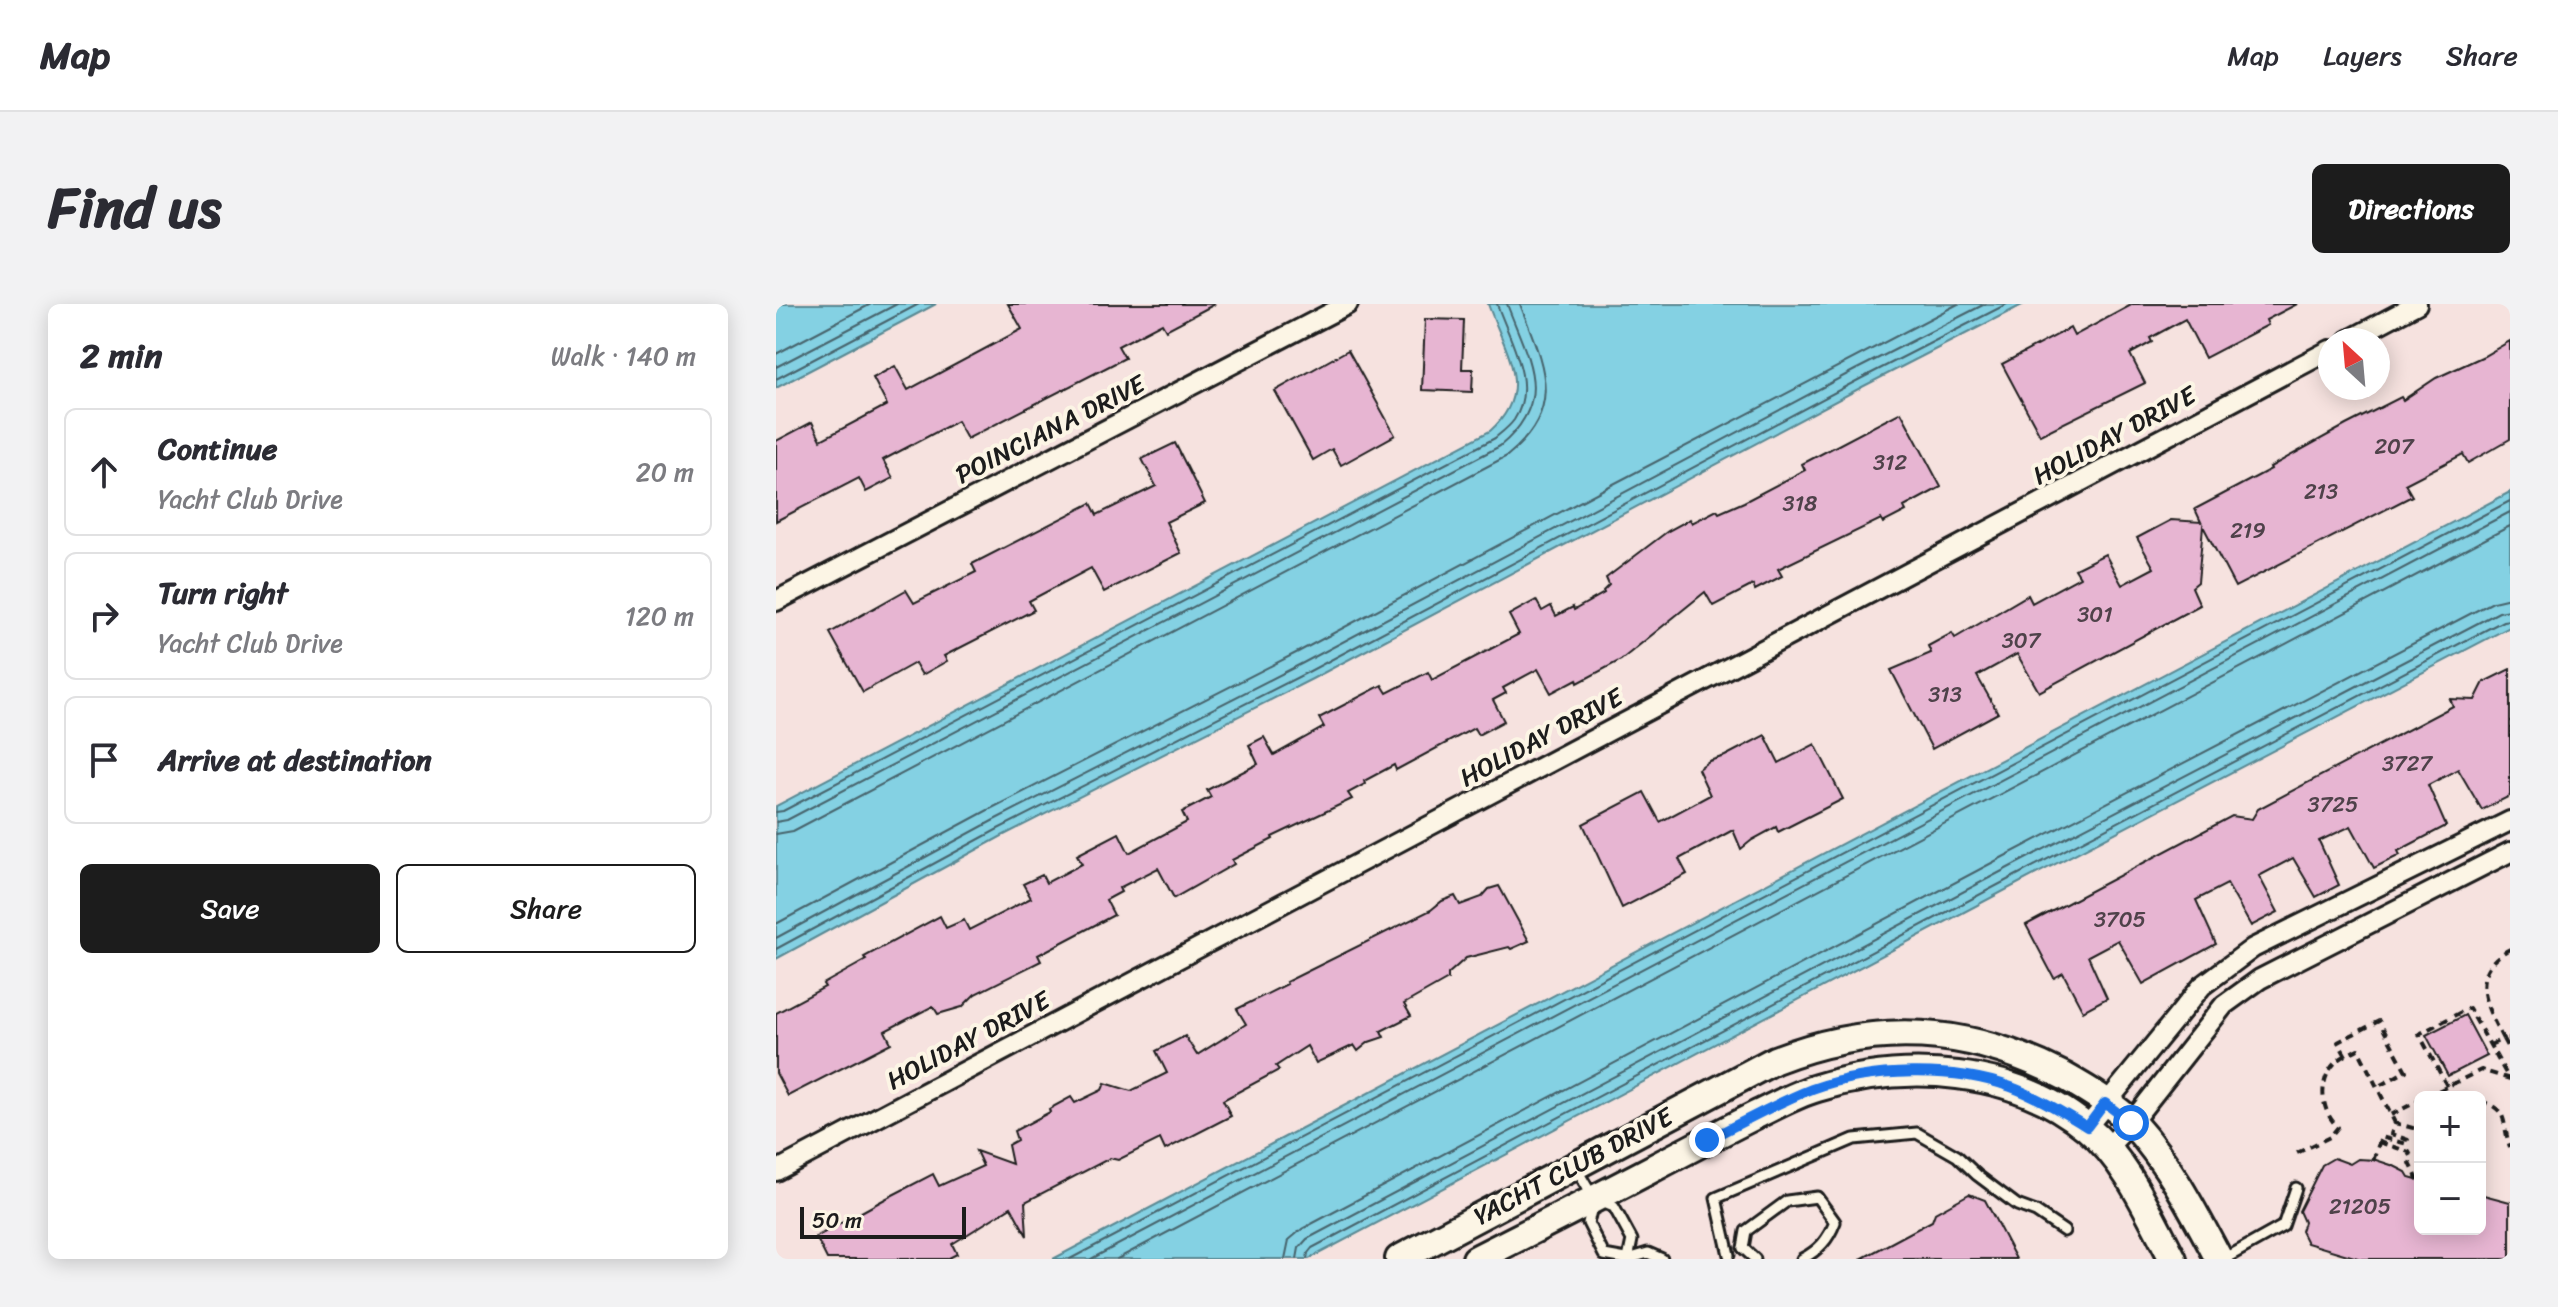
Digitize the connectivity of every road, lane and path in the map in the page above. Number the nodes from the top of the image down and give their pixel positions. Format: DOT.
graph roads {
  1 [pos="1348,304"];
  2 [pos="2417,304"];
  3 [pos="2372,328"];
  4 [pos="2318,356"];
  5 [pos="776,601"];
  6 [pos="2510,821"];
  7 [pos="2510,852"];
  8 [pos="2510,949"];
  9 [pos="2202,986"];
  10 [pos="2224,1005"];
  11 [pos="2503,1039"];
  12 [pos="2490,1045"];
  13 [pos="2510,1052"];
  14 [pos="2346,1056"];
  15 [pos="2509,1078"];
  16 [pos="2447,1086"];
  17 [pos="2377,1087"];
  18 [pos="2437,1091"];
  19 [pos="2105,1103"];
  20 [pos="2414,1103"];
  21 [pos="2486,1103"];
  22 [pos="2391,1115"];
  23 [pos="2508,1116"];
  24 [pos="2131,1123"];
  25 [pos="2395,1123"];
  26 [pos="2087,1127"];
  27 [pos="2414,1128"];
  28 [pos="2379,1142"];
  29 [pos="2510,1147"];
  30 [pos="2107,1148"];
  31 [pos="2297,1153"];
  32 [pos="2373,1161"];
  33 [pos="1575,1165"];
  34 [pos="776,1171"];
  35 [pos="2414,1172"];
  36 [pos="2296,1188"];
  37 [pos="1594,1199"];
  38 [pos="2064,1231"];
  39 [pos="1743,1248"];
  40 [pos="1725,1257"];
  41 [pos="1399,1259"];
  42 [pos="1476,1259"];
  43 [pos="1627,1259"];
  44 [pos="1662,1259"];
  45 [pos="1755,1259"];
  46 [pos="1802,1259"];
  47 [pos="2173,1259"];
  48 [pos="2222,1259"];
  1 -- 5 [label="street, POINCIANA DRIVE"];
  2 -- 3 [label="street"];
  4 -- 34 [label="street, HOLIDAY DRIVE"];
  6 -- 9 [label="street"];
  7 -- 10 [label="street"];
  8 -- 11 [label="path"];
  9 -- 10 [label="street"];
  9 -- 19 [label="street"];
  10 -- 24 [label="street"];
  11 -- 12 [label="path"];
  11 -- 13 [label="path"];
  12 -- 15 [label="path"];
  12 -- 16 [label="path"];
  14 -- 17 [label="path"];
  14 -- 17 [label="path"];
  14 -- 31 [label="path"];
  15 -- 16 [label="path"];
  16 -- 18 [label="path"];
  17 -- 22 [label="path"];
  19 -- 24 [label="street, YACHT CLUB DRIVE"];
  19 -- 26 [label="street"];
  19 -- 33 [label="street, YACHT CLUB DRIVE"];
  20 -- 22 [label="path"];
  21 -- 23 [label="path"];
  22 -- 25 [label="path"];
  23 -- 29 [label="path"];
  24 -- 30 [label="street"];
  24 -- 48 [label="street, YACHT CLUB DRIVE"];
  25 -- 27 [label="path"];
  25 -- 28 [label="path"];
  26 -- 30 [label="street, YACHT CLUB DRIVE"];
  26 -- 37 [label="street, YACHT CLUB DRIVE"];
  28 -- 32 [label="path"];
  28 -- 35 [label="path"];
  30 -- 47 [label="street, YACHT CLUB DRIVE"];
  33 -- 37 [label="lane"];
  33 -- 41 [label="street, YACHT CLUB DRIVE"];
  36 -- 48 [label="lane"];
  37 -- 42 [label="street, YACHT CLUB DRIVE"];
  37 -- 43 [label="lane"];
  37 -- 43 [label="lane"];
  38 -- 40 [label="lane"];
  39 -- 40 [label="lane"];
  39 -- 45 [label="lane"];
  39 -- 46 [label="lane"];
  43 -- 44 [label="lane"];
}
